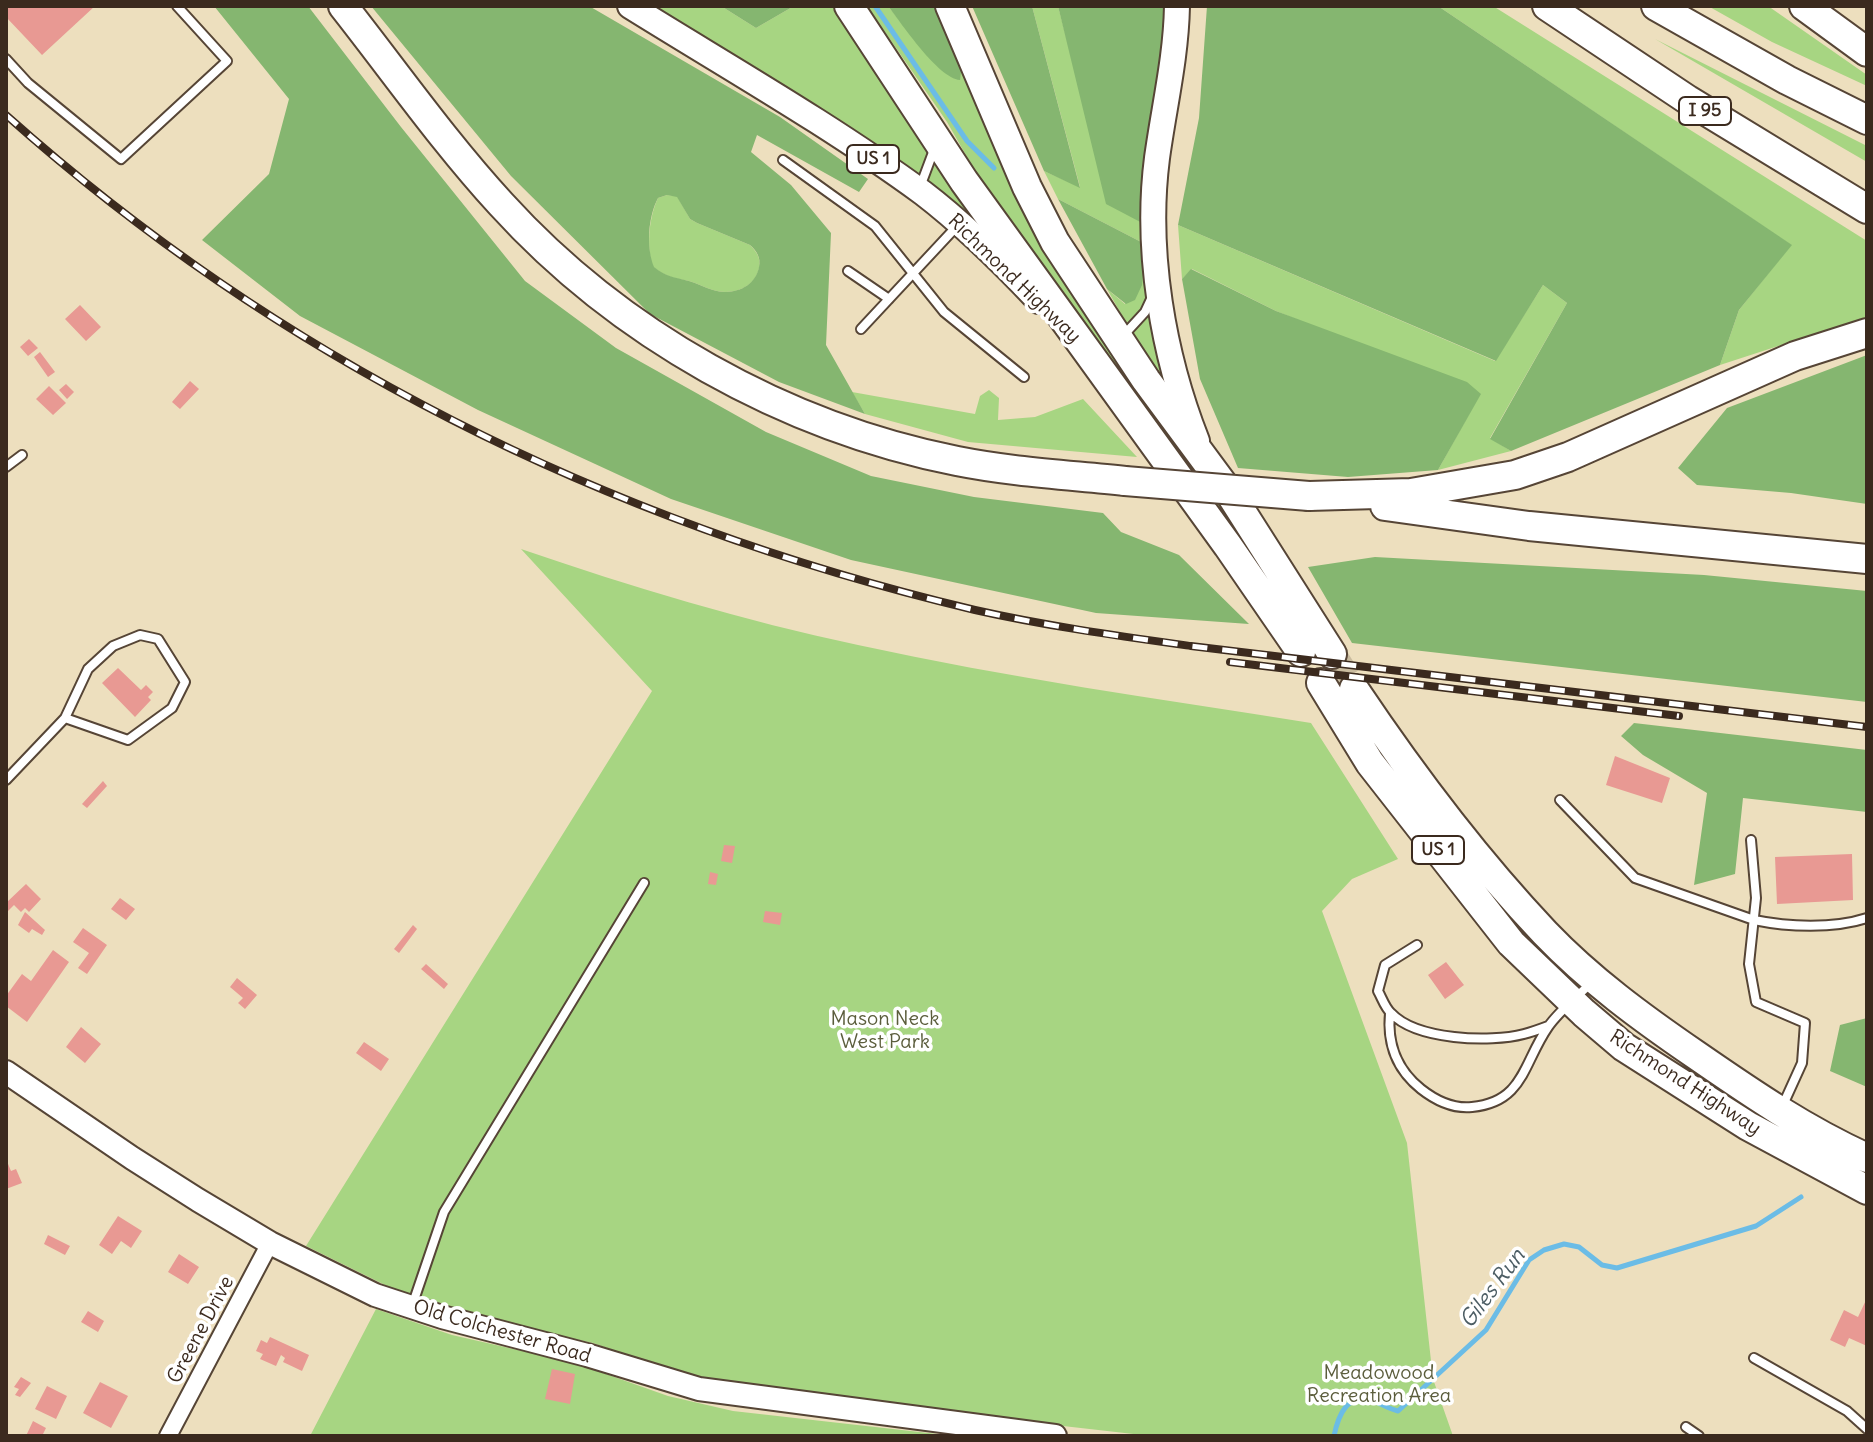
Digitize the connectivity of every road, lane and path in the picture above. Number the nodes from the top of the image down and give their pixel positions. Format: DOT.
graph roads {
  1 [pos="177,6"];
  2 [pos="343,6"];
  3 [pos="630,6"];
  4 [pos="849,6"];
  5 [pos="950,6"];
  6 [pos="1177,6"];
  7 [pos="1547,6"];
  8 [pos="1656,6"];
  9 [pos="1804,6"];
  10 [pos="1867,52"];
  11 [pos="6,59"];
  12 [pos="1867,120"];
  13 [pos="938,139"];
  14 [pos="783,160"];
  15 [pos="919,191"];
  16 [pos="1867,209"];
  17 [pos="959,224"];
  18 [pos="848,271"];
  19 [pos="912,274"];
  20 [pos="1158,283"];
  21 [pos="889,299"];
  22 [pos="861,329"];
  23 [pos="1867,333"];
  24 [pos="1119,341"];
  25 [pos="1086,350"];
  26 [pos="1024,377"];
  27 [pos="1203,454"];
  28 [pos="22,455"];
  29 [pos="6,467"];
  30 [pos="1309,496"];
  31 [pos="1867,559"];
  32 [pos="1301,652"];
  33 [pos="1332,654"];
  34 [pos="1321,683"];
  35 [pos="1354,689"];
  36 [pos="65,718"];
  37 [pos="6,780"];
  38 [pos="1560,800"];
  39 [pos="1751,840"];
  40 [pos="644,883"];
  41 [pos="1867,918"];
  42 [pos="1754,920"];
  43 [pos="1417,945"];
  44 [pos="1594,979"];
  45 [pos="1572,1002"];
  46 [pos="1390,1013"];
  47 [pos="1548,1026"];
  48 [pos="6,1072"];
  49 [pos="1774,1125"];
  50 [pos="1867,1158"];
  51 [pos="1867,1190"];
  52 [pos="270,1243"];
  53 [pos="412,1307"];
  54 [pos="1754,1358"];
  55 [pos="1686,1427"];
  56 [pos="1867,1429"];
  57 [pos="168,1436"];
  58 [pos="1055,1436"];
  59 [pos="1699,1436"];
  1 -- 11 [label="lane"];
  2 -- 30 [label="highway, bridge"];
  3 -- 15 [label="main road, Richmond Highway / US 1"];
  4 -- 13 [label="highway"];
  5 -- 24 [label="highway"];
  6 -- 20 [label="main road"];
  7 -- 16 [label="highway, I 95"];
  8 -- 12 [label="highway"];
  9 -- 10 [label="highway"];
  13 -- 15 [label="lane"];
  13 -- 25 [label="highway"];
  14 -- 19 [label="lane"];
  15 -- 17 [label="main road, Richmond Highway / US 1"];
  17 -- 19 [label="lane"];
  17 -- 25 [label="main road, Richmond Highway / US 1"];
  18 -- 21 [label="lane"];
  19 -- 21 [label="lane"];
  19 -- 26 [label="lane"];
  20 -- 24 [label="lane"];
  20 -- 27 [label="main road"];
  21 -- 22 [label="lane"];
  23 -- 30 [label="highway"];
  24 -- 27 [label="highway"];
  25 -- 32 [label="highway, Richmond Highway / US 1"];
  27 -- 33 [label="highway"];
  28 -- 29 [label="lane"];
  30 -- 31 [label="highway"];
  34 -- 45 [label="highway, Richmond Highway / US 1"];
  35 -- 44 [label="highway, Richmond Highway / US 1"];
  36 -- 36 [label="lane"];
  36 -- 37 [label="lane"];
  38 -- 42 [label="lane"];
  39 -- 42 [label="lane"];
  40 -- 53 [label="lane"];
  41 -- 42 [label="lane"];
  42 -- 49 [label="lane"];
  43 -- 46 [label="lane"];
  44 -- 45 [label="lane"];
  44 -- 49 [label="highway, Richmond Highway / US 1"];
  45 -- 47 [label="lane"];
  45 -- 49 [label="highway, Richmond Highway / US 1"];
  46 -- 47 [label="lane"];
  46 -- 47 [label="lane"];
  48 -- 52 [label="street, Old Colchester Road"];
  49 -- 50 [label="highway, Richmond Highway / US 1"];
  49 -- 51 [label="highway, Richmond Highway / US 1"];
  52 -- 53 [label="street, Old Colchester Road"];
  52 -- 57 [label="street, Greene Drive"];
  53 -- 58 [label="street, Old Colchester Road"];
  54 -- 56 [label="lane"];
  55 -- 59 [label="lane"];
}
